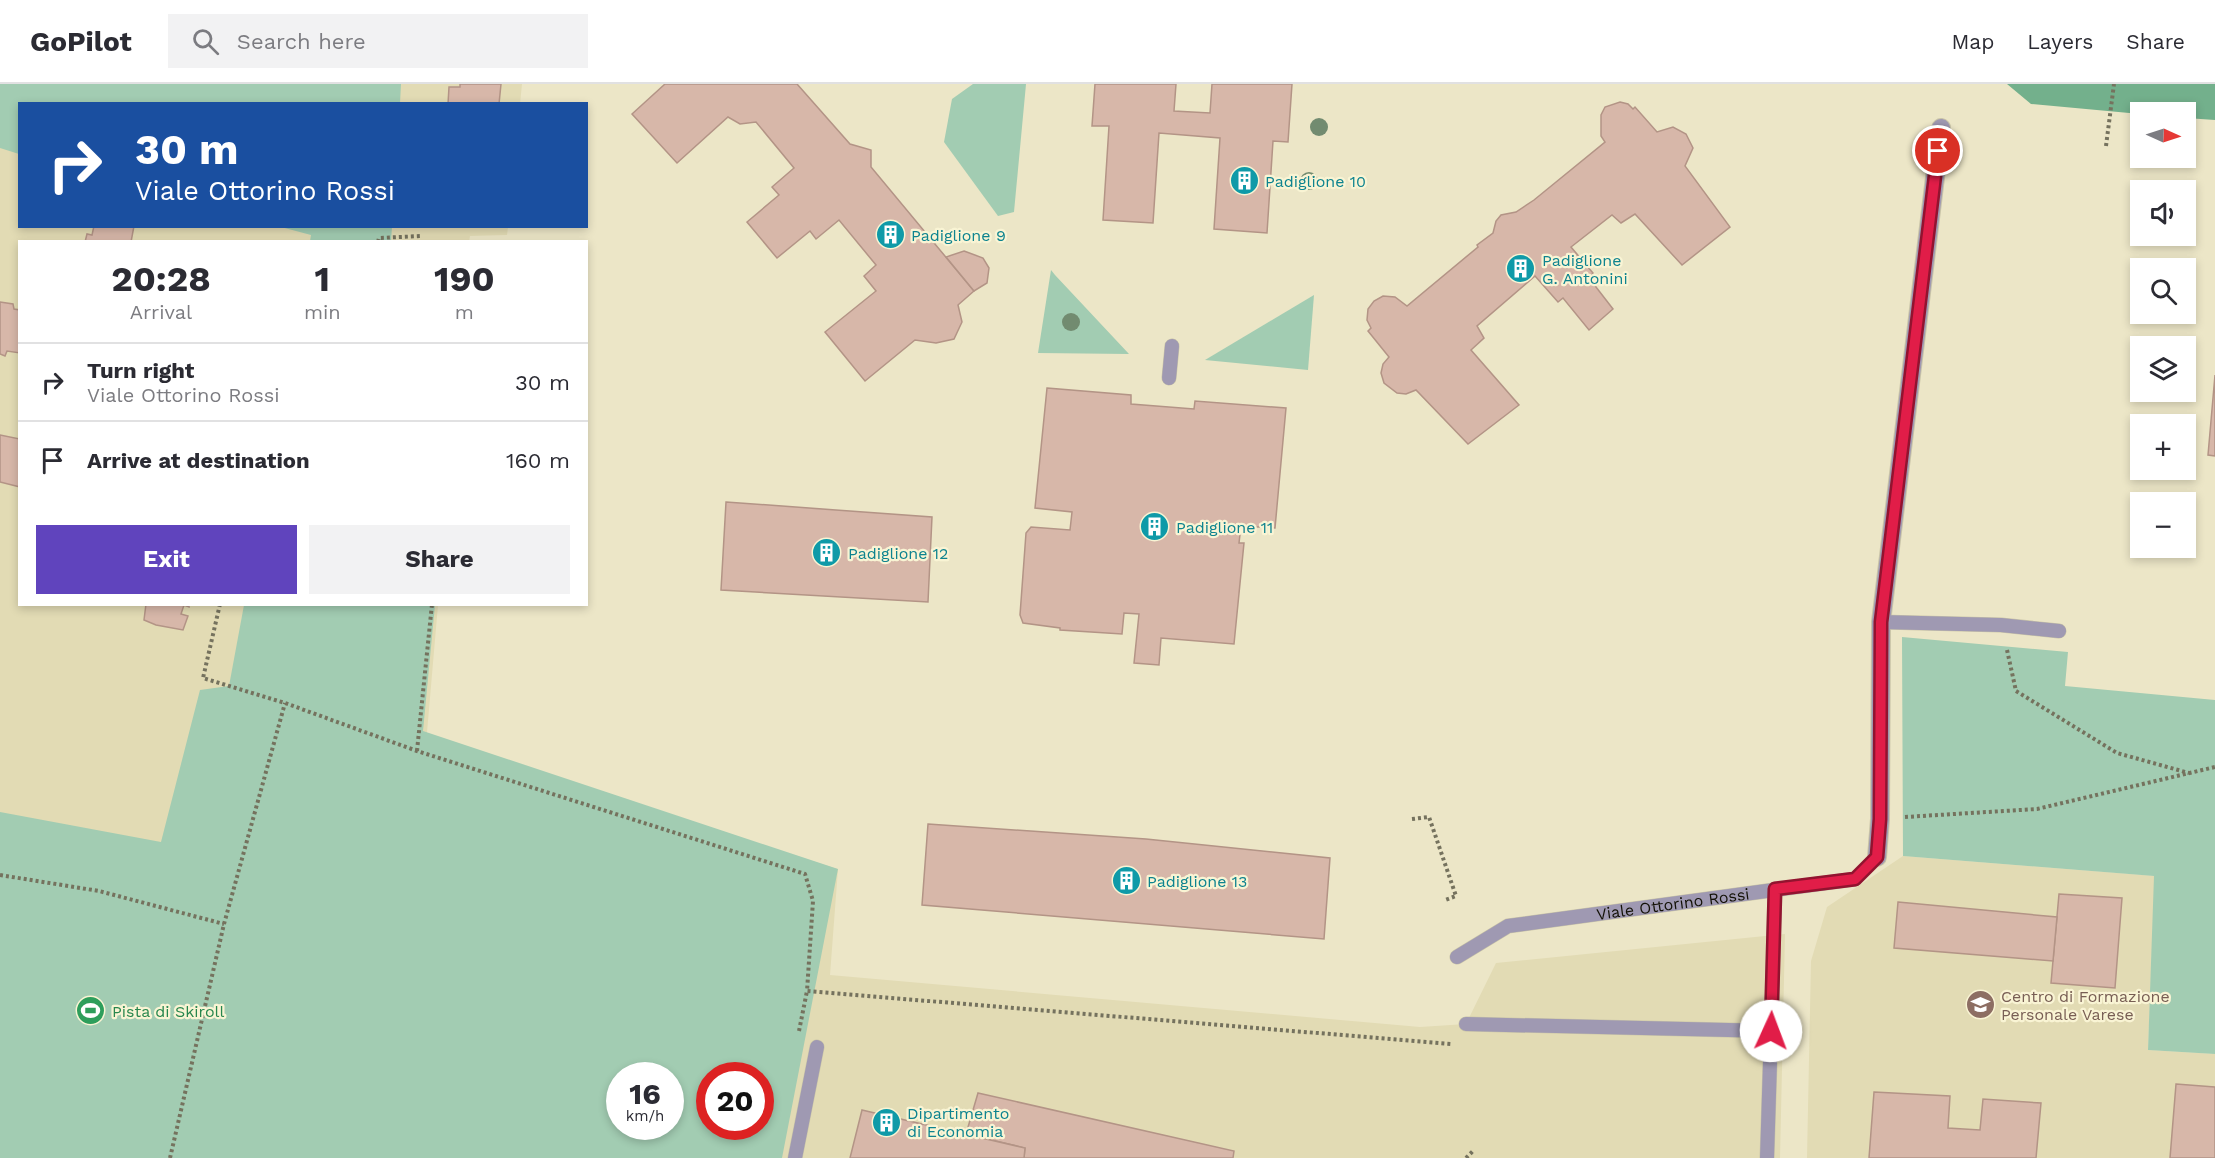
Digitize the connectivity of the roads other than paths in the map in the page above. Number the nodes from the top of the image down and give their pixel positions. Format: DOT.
graph roads {
  1 [pos="1941,128"];
  2 [pos="1172,346"];
  3 [pos="1169,378"];
  4 [pos="1881,622"];
  5 [pos="2059,631"];
  6 [pos="1877,857"];
  7 [pos="1775,889"];
  8 [pos="1457,957"];
  9 [pos="1466,1024"];
  10 [pos="1771,1031"];
  11 [pos="817,1047"];
  12 [pos="795,1158"];
  13 [pos="1767,1158"];
  1 -- 4 [label="street, Viale Ottorino Rossi"];
  2 -- 3 [label="lane"];
  4 -- 5 [label="lane"];
  4 -- 6 [label="street, Viale Ottorino Rossi"];
  6 -- 7 [label="lane, Viale Ottorino Rossi"];
  7 -- 8 [label="lane, Viale Ottorino Rossi"];
  7 -- 10 [label="lane"];
  9 -- 10 [label="lane"];
  10 -- 13 [label="lane"];
  11 -- 12 [label="lane"];
}
